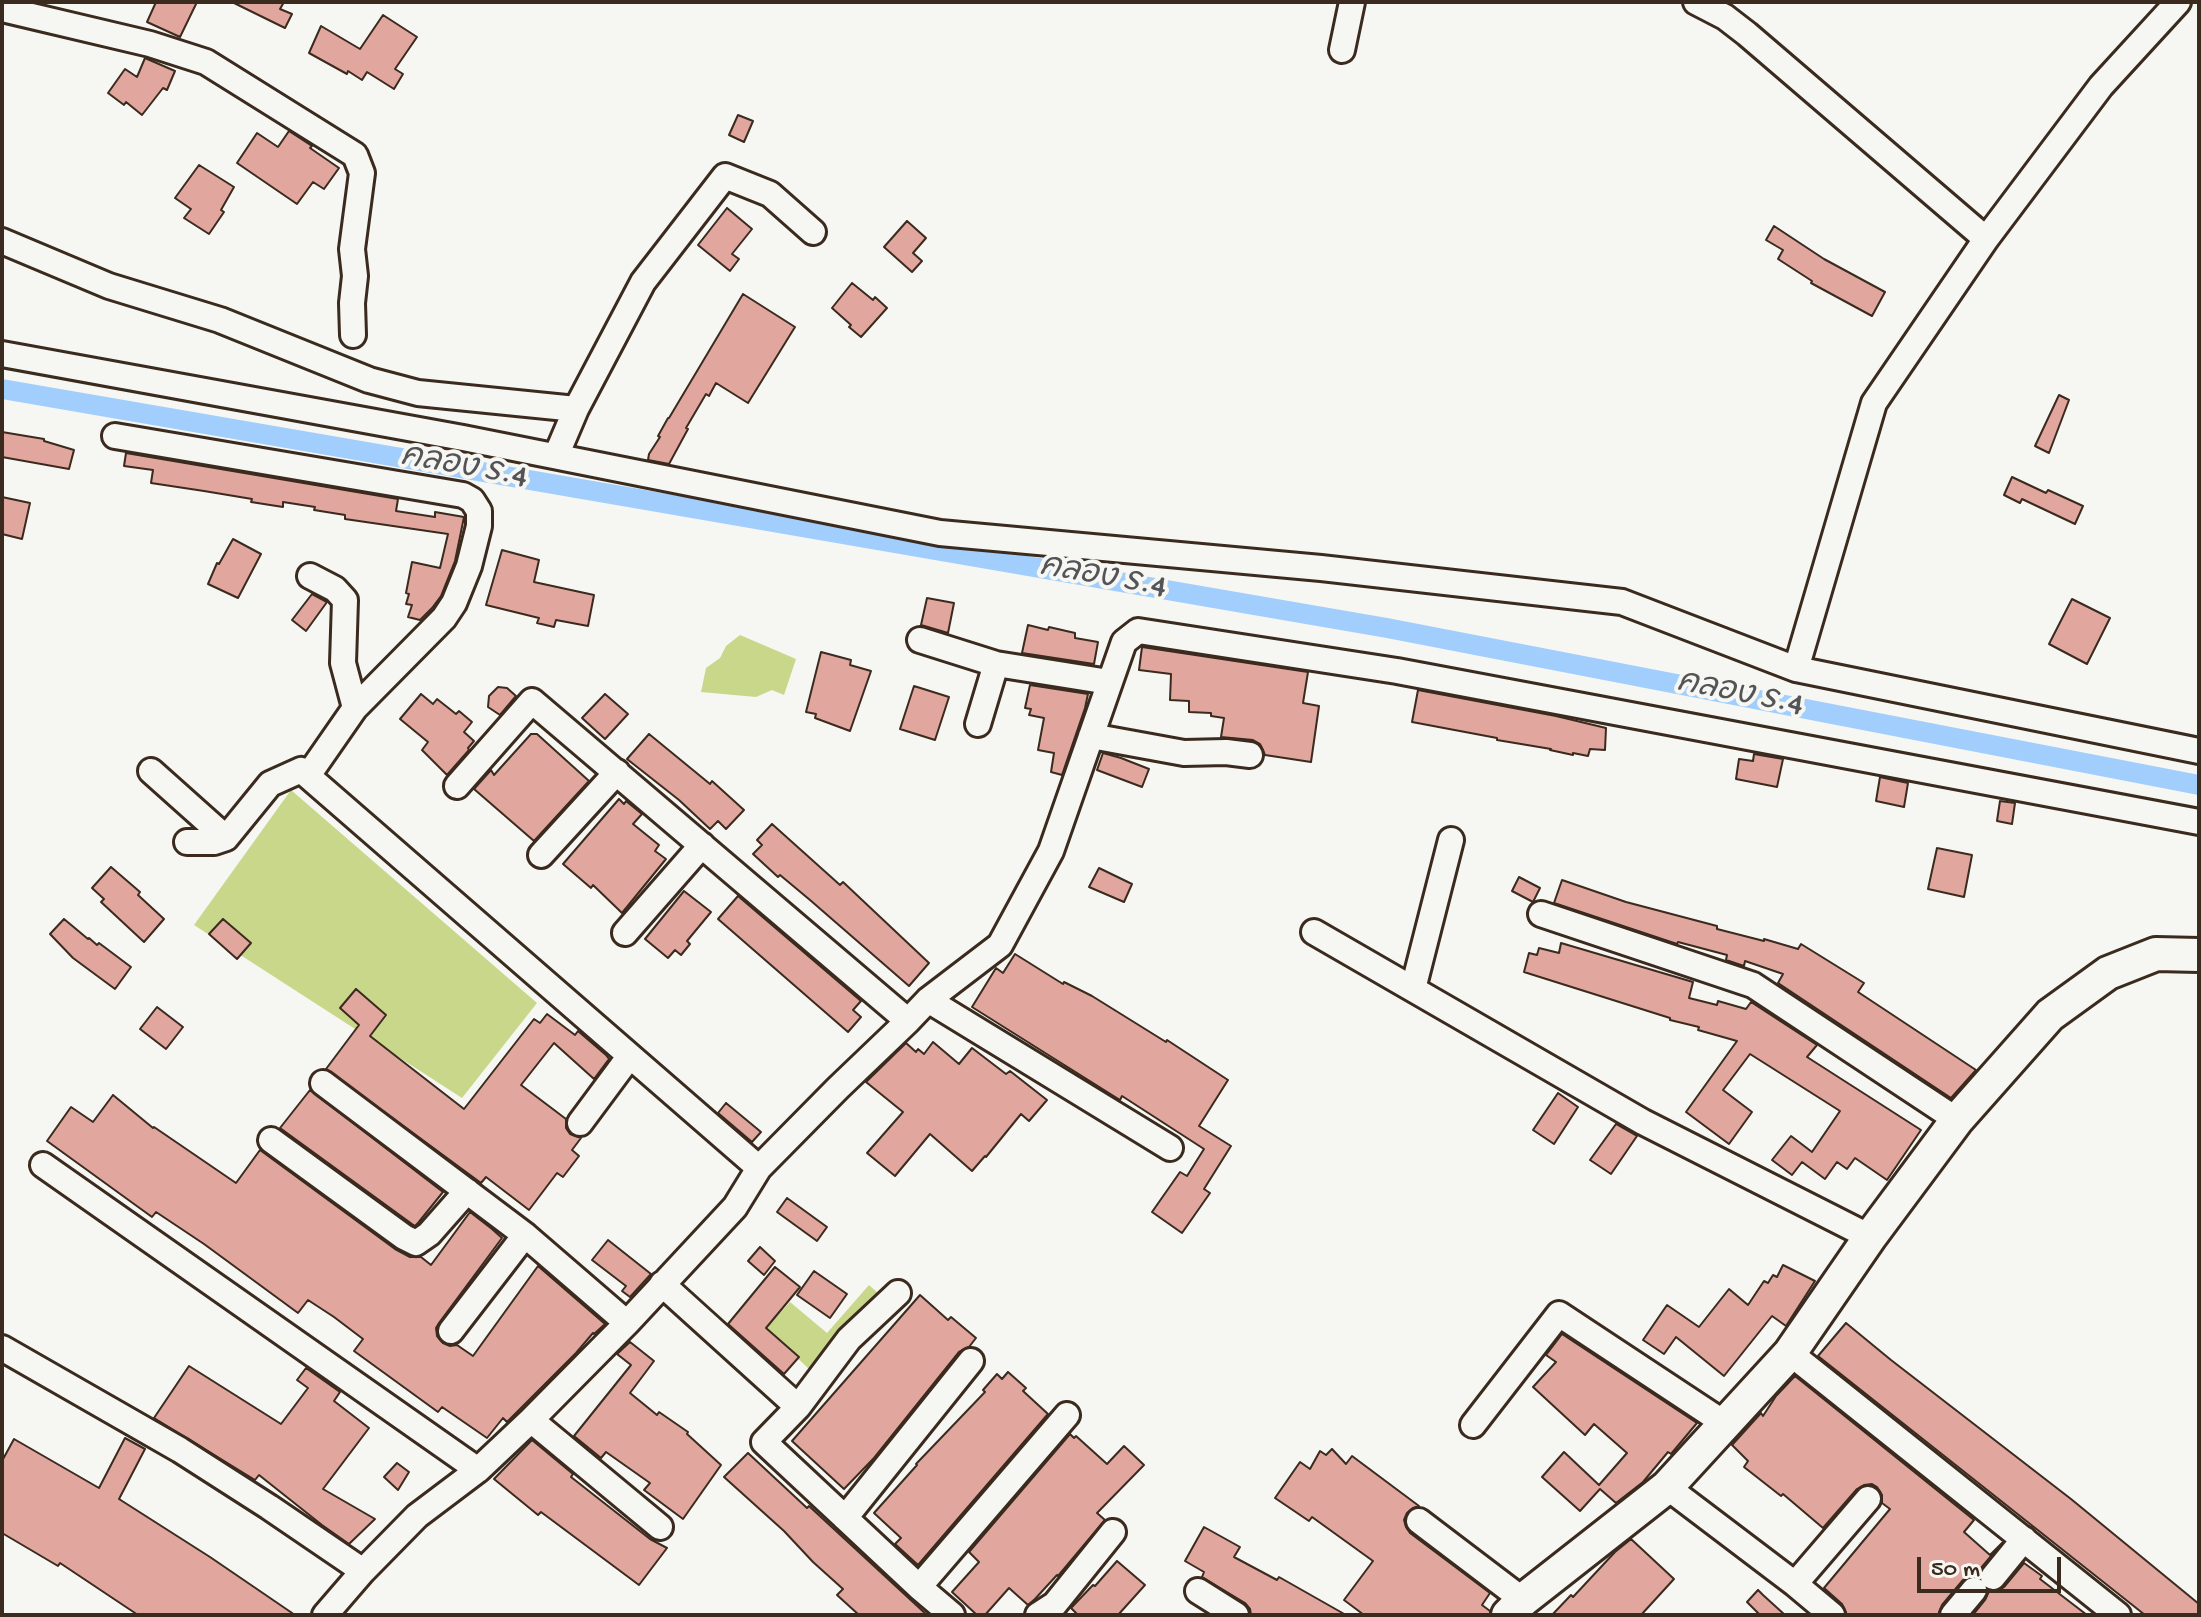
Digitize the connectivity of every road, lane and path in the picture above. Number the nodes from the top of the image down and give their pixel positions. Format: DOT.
graph roads {
  1 [pos="1352,2"];
  2 [pos="1696,2"];
  3 [pos="2178,2"];
  4 [pos="2,9"];
  5 [pos="1342,50"];
  6 [pos="813,232"];
  7 [pos="1986,239"];
  8 [pos="2,241"];
  9 [pos="353,335"];
  10 [pos="2,354"];
  11 [pos="576,409"];
  12 [pos="115,436"];
  13 [pos="556,456"];
  14 [pos="310,576"];
  15 [pos="920,640"];
  16 [pos="996,664"];
  17 [pos="1796,669"];
  18 [pos="1109,682"];
  19 [pos="355,708"];
  20 [pos="978,724"];
  21 [pos="1091,736"];
  22 [pos="2199,751"];
  23 [pos="1250,755"];
  24 [pos="301,770"];
  25 [pos="151,771"];
  26 [pos="617,772"];
  27 [pos="457,786"];
  28 [pos="2199,822"];
  29 [pos="226,838"];
  30 [pos="1451,840"];
  31 [pos="187,842"];
  32 [pos="702,845"];
  33 [pos="541,855"];
  34 [pos="1541,914"];
  35 [pos="1314,932"];
  36 [pos="625,933"];
  37 [pos="2199,955"];
  38 [pos="1413,989"];
  39 [pos="928,1000"];
  40 [pos="908,1021"];
  41 [pos="629,1057"];
  42 [pos="323,1083"];
  43 [pos="1957,1120"];
  44 [pos="580,1123"];
  45 [pos="271,1140"];
  46 [pos="1170,1148"];
  47 [pos="43,1165"];
  48 [pos="759,1168"];
  49 [pos="467,1191"];
  50 [pos="525,1235"];
  51 [pos="1870,1237"];
  52 [pos="662,1284"];
  53 [pos="898,1293"];
  54 [pos="627,1323"];
  55 [pos="451,1331"];
  56 [pos="2,1348"];
  57 [pos="1790,1353"];
  58 [pos="971,1361"];
  59 [pos="798,1407"];
  60 [pos="1067,1415"];
  61 [pos="531,1420"];
  62 [pos="1724,1423"];
  63 [pos="1473,1425"];
  64 [pos="478,1470"];
  65 [pos="1667,1487"];
  66 [pos="1868,1499"];
  67 [pos="845,1518"];
  68 [pos="1419,1521"];
  69 [pos="660,1527"];
  70 [pos="1113,1532"];
  71 [pos="2024,1539"];
  72 [pos="363,1571"];
  73 [pos="1795,1584"];
  74 [pos="919,1587"];
  75 [pos="1198,1591"];
  76 [pos="1516,1608"];
  77 [pos="325,1615"];
  78 [pos="952,1615"];
  79 [pos="1038,1615"];
  80 [pos="1236,1615"];
  81 [pos="1832,1615"];
  82 [pos="1953,1615"];
  83 [pos="2118,1615"];
  1 -- 5 [label="street"];
  2 -- 7 [label="street"];
  3 -- 7 [label="street"];
  4 -- 9 [label="street"];
  6 -- 11 [label="street"];
  7 -- 17 [label="street"];
  8 -- 11 [label="street"];
  10 -- 13 [label="street"];
  11 -- 13 [label="street"];
  12 -- 19 [label="street"];
  13 -- 17 [label="street"];
  14 -- 19 [label="street"];
  15 -- 16 [label="street"];
  16 -- 18 [label="street"];
  16 -- 20 [label="street"];
  17 -- 22 [label="street"];
  18 -- 21 [label="street"];
  18 -- 28 [label="street"];
  19 -- 24 [label="street"];
  21 -- 23 [label="street"];
  21 -- 39 [label="street"];
  24 -- 29 [label="street"];
  24 -- 41 [label="street"];
  25 -- 29 [label="street"];
  26 -- 27 [label="street"];
  26 -- 32 [label="street"];
  26 -- 33 [label="street"];
  29 -- 31 [label="street"];
  30 -- 38 [label="street"];
  32 -- 36 [label="street"];
  32 -- 40 [label="street"];
  34 -- 43 [label="street"];
  35 -- 38 [label="street"];
  37 -- 43 [label="street"];
  38 -- 51 [label="street"];
  39 -- 40 [label="street"];
  39 -- 46 [label="street"];
  40 -- 48 [label="street"];
  41 -- 44 [label="street"];
  41 -- 48 [label="street"];
  42 -- 49 [label="street"];
  43 -- 51 [label="street"];
  45 -- 49 [label="street"];
  47 -- 64 [label="street"];
  48 -- 52 [label="street"];
  49 -- 50 [label="street"];
  50 -- 54 [label="street"];
  50 -- 55 [label="street"];
  51 -- 57 [label="street"];
  52 -- 54 [label="street"];
  52 -- 59 [label="street"];
  53 -- 59 [label="street"];
  54 -- 61 [label="street"];
  56 -- 72 [label="street"];
  57 -- 62 [label="street"];
  57 -- 71 [label="street"];
  58 -- 67 [label="street"];
  59 -- 67 [label="street"];
  60 -- 74 [label="street"];
  61 -- 64 [label="street"];
  61 -- 69 [label="street"];
  62 -- 63 [label="street"];
  62 -- 65 [label="street"];
  64 -- 72 [label="street"];
  65 -- 73 [label="street"];
  65 -- 76 [label="street"];
  66 -- 73 [label="street"];
  67 -- 74 [label="street"];
  68 -- 76 [label="street"];
  70 -- 79 [label="street"];
  71 -- 82 [label="street"];
  71 -- 83 [label="street"];
  72 -- 77 [label="street"];
  73 -- 81 [label="street"];
  74 -- 78 [label="street"];
  75 -- 80 [label="street"];
}
